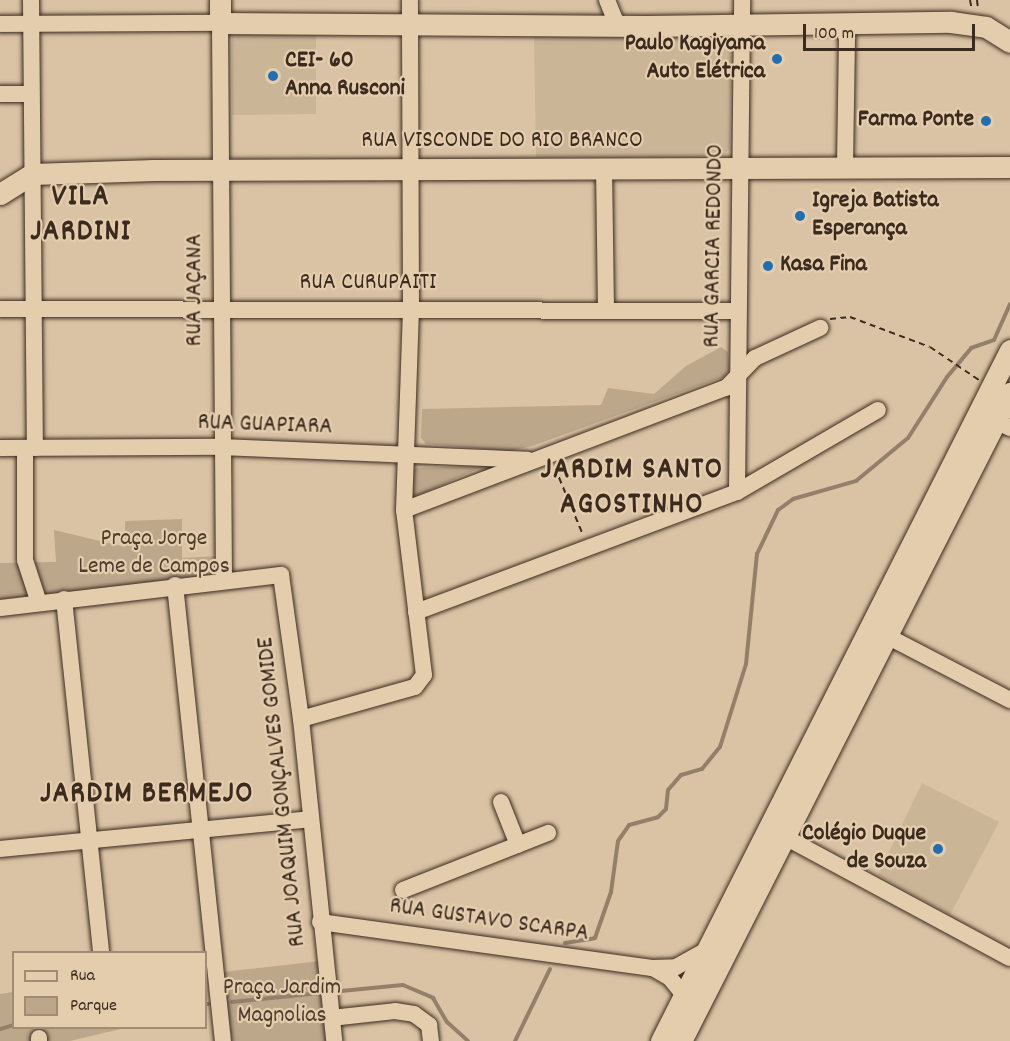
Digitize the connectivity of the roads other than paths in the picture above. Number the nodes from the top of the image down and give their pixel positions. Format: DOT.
graph roads {
  1 [pos="31,0"];
  2 [pos="220,0"];
  3 [pos="410,0"];
  4 [pos="607,0"];
  5 [pos="742,0"];
  6 [pos="839,22"];
  7 [pos="220,23"];
  8 [pos="410,23"];
  9 [pos="742,23"];
  10 [pos="0,24"];
  11 [pos="31,24"];
  12 [pos="617,25"];
  13 [pos="1010,42"];
  14 [pos="0,93"];
  15 [pos="31,94"];
  16 [pos="604,167"];
  17 [pos="740,167"];
  18 [pos="845,167"];
  19 [pos="1010,167"];
  20 [pos="221,168"];
  21 [pos="409,168"];
  22 [pos="32,174"];
  23 [pos="0,194"];
  24 [pos="411,308"];
  25 [pos="0,309"];
  26 [pos="32,309"];
  27 [pos="606,309"];
  28 [pos="222,310"];
  29 [pos="737,311"];
  30 [pos="820,327"];
  31 [pos="1010,350"];
  32 [pos="737,375"];
  33 [pos="1010,393"];
  34 [pos="878,410"];
  35 [pos="1003,425"];
  36 [pos="221,447"];
  37 [pos="0,448"];
  38 [pos="30,448"];
  39 [pos="408,456"];
  40 [pos="528,460"];
  41 [pos="737,492"];
  42 [pos="404,510"];
  43 [pos="224,579"];
  44 [pos="176,585"];
  45 [pos="64,599"];
  46 [pos="39,603"];
  47 [pos="0,608"];
  48 [pos="416,612"];
  49 [pos="887,636"];
  50 [pos="1010,700"];
  51 [pos="301,719"];
  52 [pos="501,802"];
  53 [pos="310,819"];
  54 [pos="199,828"];
  55 [pos="548,833"];
  56 [pos="785,837"];
  57 [pos="90,840"];
  58 [pos="518,845"];
  59 [pos="0,849"];
  60 [pos="403,890"];
  61 [pos="320,922"];
  62 [pos="101,951"];
  63 [pos="705,951"];
  64 [pos="1010,958"];
  65 [pos="652,968"];
  66 [pos="679,1001"];
  67 [pos="331,1018"];
  68 [pos="223,1041"];
  69 [pos="334,1041"];
  70 [pos="431,1041"];
  71 [pos="659,1041"];
  72 [pos="681,1041"];
  1 -- 11 [label="street"];
  2 -- 7 [label="main road, RUA JAÇANA"];
  3 -- 8 [label="street"];
  4 -- 12 [label="street"];
  5 -- 9 [label="street, RUA GARCIA REDONDO"];
  6 -- 9 [label="main road"];
  6 -- 13 [label="main road"];
  6 -- 18 [label="street"];
  7 -- 8 [label="main road"];
  7 -- 11 [label="street"];
  7 -- 20 [label="street, RUA JAÇANA"];
  8 -- 12 [label="main road"];
  8 -- 21 [label="street"];
  9 -- 12 [label="main road"];
  9 -- 17 [label="street, RUA GARCIA REDONDO"];
  10 -- 11 [label="street"];
  11 -- 15 [label="street"];
  14 -- 15 [label="street"];
  15 -- 22 [label="street"];
  16 -- 17 [label="main road, RUA VISCONDE DO RIO BRANCO"];
  16 -- 21 [label="main road, RUA VISCONDE DO RIO BRANCO"];
  16 -- 27 [label="street"];
  17 -- 18 [label="main road, RUA VISCONDE DO RIO BRANCO"];
  17 -- 29 [label="street, RUA GARCIA REDONDO"];
  18 -- 19 [label="main road, RUA VISCONDE DO RIO BRANCO"];
  20 -- 21 [label="main road, RUA VISCONDE DO RIO BRANCO"];
  20 -- 22 [label="main road, RUA VISCONDE DO RIO BRANCO"];
  20 -- 28 [label="street, RUA JAÇANA"];
  21 -- 24 [label="street"];
  22 -- 23 [label="main road"];
  22 -- 26 [label="street"];
  24 -- 27 [label="street, RUA CURUPAITI"];
  24 -- 28 [label="street, RUA CURUPAITI"];
  24 -- 39 [label="street"];
  25 -- 26 [label="street, RUA CURUPAITI"];
  26 -- 28 [label="street, RUA CURUPAITI"];
  26 -- 38 [label="street"];
  27 -- 29 [label="street, RUA CURUPAITI"];
  28 -- 36 [label="street, RUA JAÇANA"];
  29 -- 32 [label="street, RUA GARCIA REDONDO"];
  30 -- 32 [label="street"];
  31 -- 63 [label="main road"];
  32 -- 40 [label="street"];
  32 -- 41 [label="street, RUA GARCIA REDONDO"];
  33 -- 35 [label="main road"];
  34 -- 41 [label="street"];
  35 -- 49 [label="main road"];
  36 -- 38 [label="street, RUA GUAPIARA"];
  36 -- 39 [label="street, RUA GUAPIARA"];
  36 -- 43 [label="street, RUA JAÇANA"];
  37 -- 38 [label="street, RUA GUAPIARA"];
  38 -- 46 [label="street"];
  39 -- 40 [label="street, RUA GUAPIARA"];
  39 -- 42 [label="street"];
  40 -- 42 [label="street"];
  41 -- 48 [label="street"];
  42 -- 48 [label="street"];
  43 -- 44 [label="street"];
  43 -- 51 [label="street, RUA JOAQUIM GONÇALVES GOMIDE"];
  44 -- 45 [label="street"];
  44 -- 54 [label="street"];
  45 -- 46 [label="street"];
  45 -- 57 [label="street"];
  46 -- 47 [label="street"];
  48 -- 51 [label="street"];
  49 -- 50 [label="street"];
  49 -- 56 [label="main road"];
  51 -- 53 [label="street, RUA JOAQUIM GONÇALVES GOMIDE"];
  52 -- 58 [label="street"];
  53 -- 54 [label="street"];
  53 -- 61 [label="street, RUA JOAQUIM GONÇALVES GOMIDE"];
  54 -- 57 [label="street"];
  54 -- 68 [label="street"];
  55 -- 58 [label="street"];
  56 -- 64 [label="street"];
  56 -- 72 [label="main road"];
  57 -- 59 [label="street"];
  57 -- 62 [label="street"];
  58 -- 60 [label="street"];
  61 -- 65 [label="street, RUA GUSTAVO SCARPA"];
  61 -- 67 [label="street, RUA JOAQUIM GONÇALVES GOMIDE"];
  63 -- 65 [label="street, RUA GUSTAVO SCARPA"];
  63 -- 66 [label="main road"];
  65 -- 66 [label="street, RUA GUSTAVO SCARPA"];
  66 -- 71 [label="main road"];
  67 -- 69 [label="street, RUA JOAQUIM GONÇALVES GOMIDE"];
  67 -- 70 [label="street"];
}
